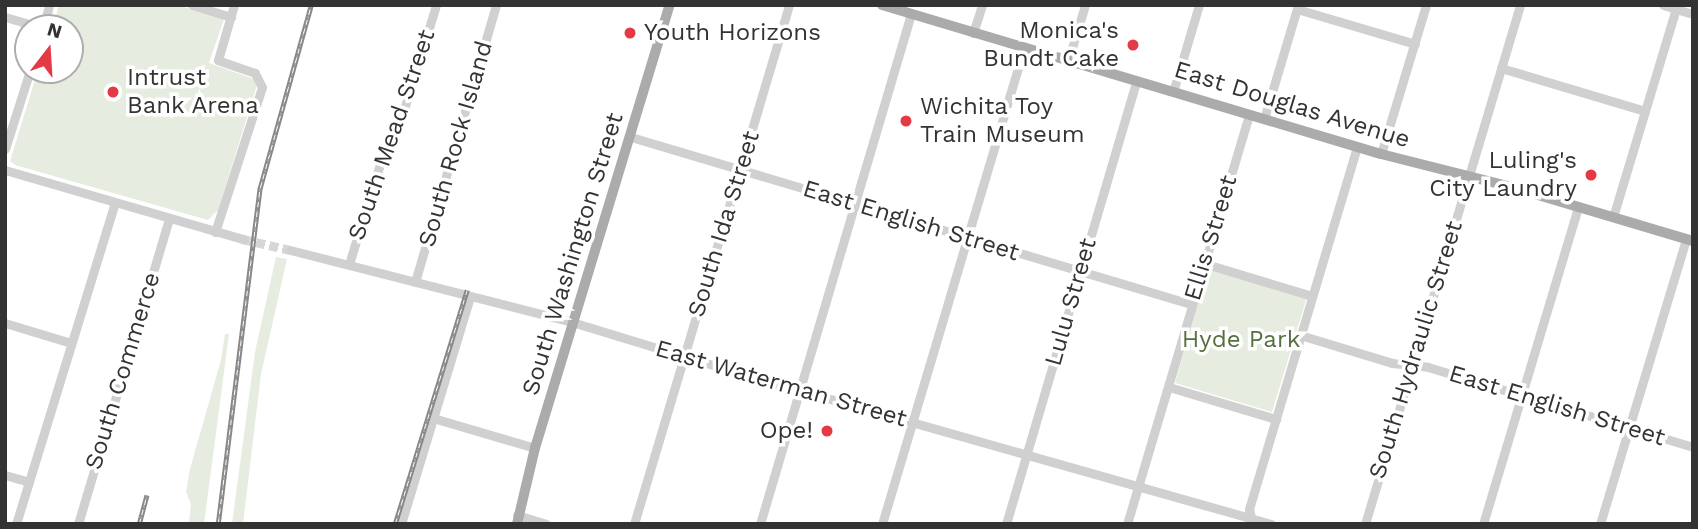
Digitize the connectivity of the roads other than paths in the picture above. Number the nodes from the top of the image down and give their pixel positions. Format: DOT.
graph roads {
  1 [pos="192,5"];
  2 [pos="234,5"];
  3 [pos="436,5"];
  4 [pos="496,5"];
  5 [pos="670,5"];
  6 [pos="789,5"];
  7 [pos="881,5"];
  8 [pos="982,5"];
  9 [pos="1085,5"];
  10 [pos="1199,5"];
  11 [pos="1426,5"];
  12 [pos="1520,5"];
  13 [pos="1663,5"];
  14 [pos="894,7"];
  15 [pos="1297,7"];
  16 [pos="1676,7"];
  17 [pos="911,14"];
  18 [pos="1693,14"];
  19 [pos="230,18"];
  20 [pos="973,33"];
  21 [pos="1415,44"];
  22 [pos="1024,47"];
  23 [pos="1068,61"];
  24 [pos="1501,68"];
  25 [pos="1136,81"];
  26 [pos="26,84"];
  27 [pos="1173,92"];
  28 [pos="1644,111"];
  29 [pos="1249,115"];
  30 [pos="1264,119"];
  31 [pos="631,137"];
  32 [pos="1357,147"];
  33 [pos="5,149"];
  34 [pos="1381,154"];
  35 [pos="5,170"];
  36 [pos="740,170"];
  37 [pos="1468,177"];
  38 [pos="115,203"];
  39 [pos="854,204"];
  40 [pos="1578,207"];
  41 [pos="1613,217"];
  42 [pos="169,218"];
  43 [pos="215,232"];
  44 [pos="966,237"];
  45 [pos="243,239"];
  46 [pos="1689,240"];
  47 [pos="290,250"];
  48 [pos="1203,263"];
  49 [pos="349,264"];
  50 [pos="1080,271"];
  51 [pos="415,282"];
  52 [pos="1312,296"];
  53 [pos="470,297"];
  54 [pos="1191,304"];
  55 [pos="572,322"];
  56 [pos="5,323"];
  57 [pos="1300,335"];
  58 [pos="71,343"];
  59 [pos="685,357"];
  60 [pos="1412,365"];
  61 [pos="1169,387"];
  62 [pos="800,390"];
  63 [pos="1520,396"];
  64 [pos="433,418"];
  65 [pos="1276,419"];
  66 [pos="913,422"];
  67 [pos="1629,428"];
  68 [pos="1693,447"];
  69 [pos="535,448"];
  70 [pos="1026,455"];
  71 [pos="5,475"];
  72 [pos="29,482"];
  73 [pos="1139,486"];
  74 [pos="514,521"];
  75 [pos="1252,521"];
  76 [pos="16,524"];
  77 [pos="78,524"];
  78 [pos="401,524"];
  79 [pos="546,524"];
  80 [pos="634,524"];
  81 [pos="760,524"];
  82 [pos="883,524"];
  83 [pos="1006,524"];
  84 [pos="1127,524"];
  85 [pos="1271,524"];
  86 [pos="1365,524"];
  87 [pos="1483,524"];
  88 [pos="1600,524"];
  1 -- 19 [label="street"];
  2 -- 19 [label="street"];
  3 -- 49 [label="street, South Mead Street"];
  4 -- 51 [label="street, South Rock Island"];
  5 -- 31 [label="main road, South Washington Street"];
  6 -- 36 [label="street, South Ida Street"];
  7 -- 14 [label="main road, East Douglas Avenue"];
  8 -- 20 [label="street"];
  9 -- 23 [label="street"];
  10 -- 27 [label="street"];
  11 -- 21 [label="street"];
  12 -- 24 [label="street, South Hydraulic Street"];
  13 -- 16 [label="street"];
  14 -- 17 [label="main road, East Douglas Avenue"];
  15 -- 21 [label="street"];
  15 -- 30 [label="street"];
  16 -- 18 [label="street"];
  16 -- 28 [label="street"];
  17 -- 20 [label="main road, East Douglas Avenue"];
  17 -- 39 [label="street"];
  19 -- 43 [label="street"];
  20 -- 22 [label="main road, East Douglas Avenue"];
  21 -- 34 [label="street"];
  22 -- 23 [label="main road, East Douglas Avenue"];
  22 -- 44 [label="street"];
  23 -- 25 [label="main road, East Douglas Avenue"];
  24 -- 28 [label="street"];
  24 -- 37 [label="street, South Hydraulic Street"];
  25 -- 27 [label="main road, East Douglas Avenue"];
  25 -- 50 [label="street, Lulu Street"];
  26 -- 33 [label="street"];
  27 -- 29 [label="main road, East Douglas Avenue"];
  28 -- 41 [label="street"];
  29 -- 30 [label="main road, East Douglas Avenue"];
  29 -- 48 [label="street, Ellis Street"];
  30 -- 32 [label="main road, East Douglas Avenue"];
  31 -- 36 [label="street, East English Street"];
  31 -- 55 [label="main road, South Washington Street"];
  32 -- 34 [label="main road, East Douglas Avenue"];
  32 -- 52 [label="street"];
  34 -- 37 [label="main road, East Douglas Avenue"];
  35 -- 38 [label="street"];
  36 -- 39 [label="street, East English Street"];
  36 -- 59 [label="street, South Ida Street"];
  37 -- 40 [label="main road, East Douglas Avenue"];
  37 -- 60 [label="street, South Hydraulic Street"];
  38 -- 42 [label="street"];
  38 -- 58 [label="street"];
  39 -- 44 [label="street, East English Street"];
  39 -- 62 [label="street"];
  40 -- 41 [label="main road, East Douglas Avenue"];
  40 -- 63 [label="street"];
  41 -- 46 [label="main road, East Douglas Avenue"];
  42 -- 43 [label="street"];
  42 -- 77 [label="street, South Commerce"];
  43 -- 45 [label="street"];
  44 -- 50 [label="street, East English Street"];
  44 -- 66 [label="street"];
  46 -- 67 [label="street"];
  47 -- 49 [label="street, East Waterman Street"];
  48 -- 52 [label="street"];
  48 -- 54 [label="street, Ellis Street"];
  49 -- 51 [label="street, East Waterman Street"];
  50 -- 54 [label="street, East English Street"];
  50 -- 70 [label="street, Lulu Street"];
  51 -- 53 [label="street, East Waterman Street"];
  52 -- 57 [label="street"];
  53 -- 55 [label="street, East Waterman Street"];
  53 -- 64 [label="street"];
  54 -- 61 [label="street, Ellis Street"];
  55 -- 59 [label="street, East Waterman Street"];
  55 -- 69 [label="main road, South Washington Street"];
  56 -- 58 [label="street"];
  57 -- 60 [label="street, East English Street"];
  57 -- 65 [label="street"];
  58 -- 72 [label="street"];
  59 -- 62 [label="street, East Waterman Street"];
  59 -- 80 [label="street, South Ida Street"];
  60 -- 63 [label="street, East English Street"];
  60 -- 86 [label="street, South Hydraulic Street"];
  61 -- 65 [label="street"];
  61 -- 73 [label="street, Ellis Street"];
  62 -- 66 [label="street, East Waterman Street"];
  62 -- 81 [label="street"];
  63 -- 67 [label="street, East English Street"];
  63 -- 87 [label="street"];
  64 -- 69 [label="street"];
  64 -- 78 [label="street"];
  65 -- 75 [label="street"];
  66 -- 70 [label="street, East Waterman Street"];
  66 -- 82 [label="street"];
  67 -- 68 [label="street, East English Street"];
  67 -- 88 [label="street"];
  69 -- 74 [label="main road, South Washington Street"];
  70 -- 73 [label="street, East Waterman Street"];
  70 -- 83 [label="street, Lulu Street"];
  71 -- 72 [label="street"];
  72 -- 76 [label="street"];
  73 -- 75 [label="street, East Waterman Street"];
  73 -- 84 [label="street, Ellis Street"];
  74 -- 79 [label="street"];
  75 -- 85 [label="street, East Waterman Street"];
}
